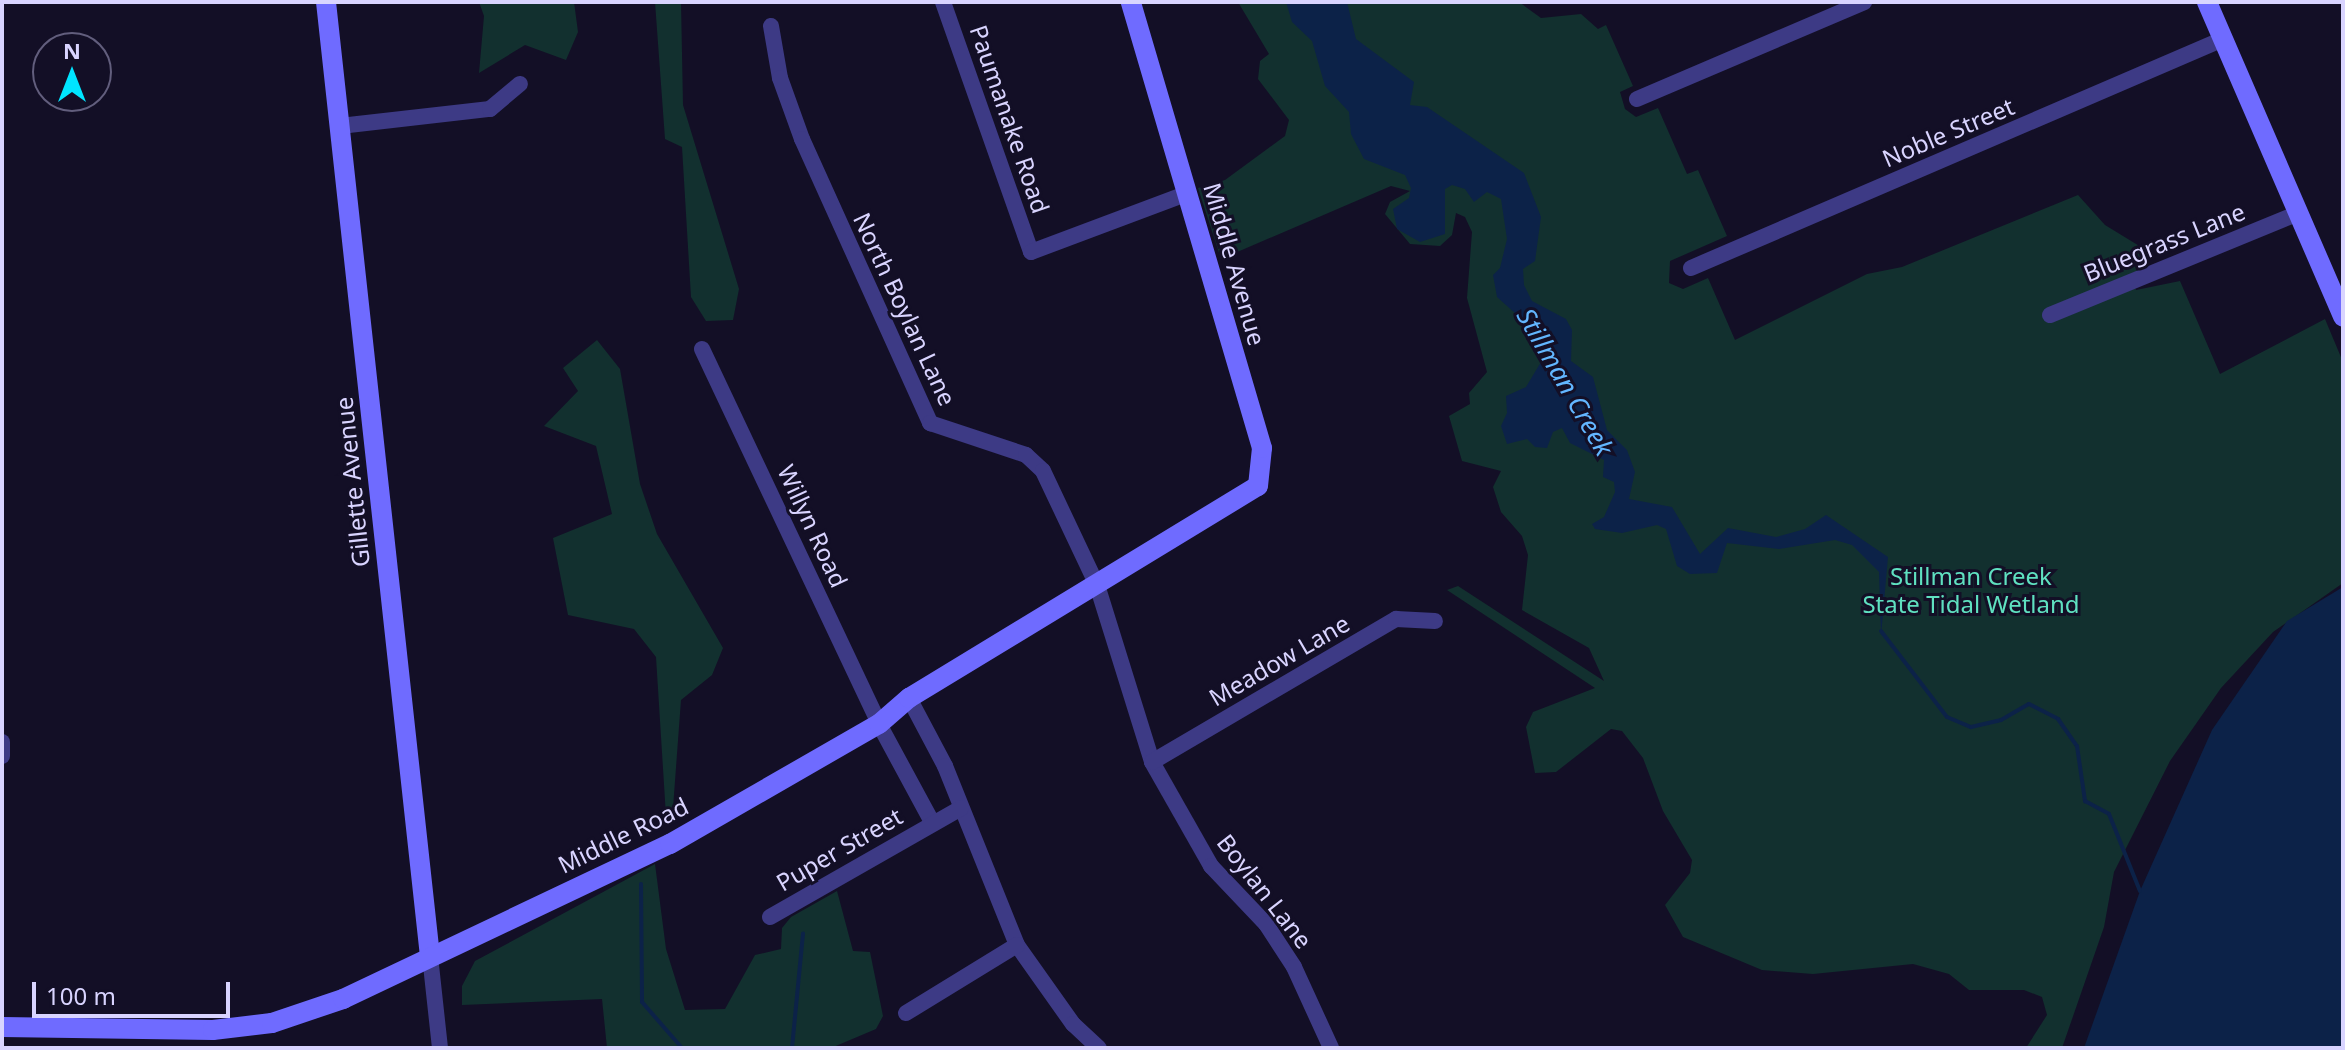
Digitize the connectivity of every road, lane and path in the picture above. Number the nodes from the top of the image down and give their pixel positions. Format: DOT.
graph roads {
  1 [pos="326,2"];
  2 [pos="943,2"];
  3 [pos="1131,2"];
  4 [pos="1864,2"];
  5 [pos="2207,2"];
  6 [pos="771,26"];
  7 [pos="2223,39"];
  8 [pos="520,84"];
  9 [pos="1637,99"];
  10 [pos="340,126"];
  11 [pos="1188,193"];
  12 [pos="2296,214"];
  13 [pos="1691,268"];
  14 [pos="2050,315"];
  15 [pos="2343,317"];
  16 [pos="702,349"];
  17 [pos="1210,518"];
  18 [pos="1097,585"];
  19 [pos="1435,621"];
  20 [pos="909,698"];
  21 [pos="879,724"];
  22 [pos="2,742"];
  23 [pos="2,756"];
  24 [pos="1152,762"];
  25 [pos="961,808"];
  26 [pos="932,822"];
  27 [pos="770,917"];
  28 [pos="1017,945"];
  29 [pos="430,956"];
  30 [pos="906,1013"];
  31 [pos="2,1027"];
  32 [pos="440,1048"];
  33 [pos="1099,1048"];
  34 [pos="1331,1048"];
  1 -- 10 [label="main road, Gillette Avenue"];
  2 -- 11 [label="street, Paumanake Road"];
  3 -- 11 [label="main road, Middle Avenue"];
  4 -- 9 [label="street"];
  5 -- 7 [label="main road"];
  6 -- 18 [label="street, North Boylan Lane"];
  7 -- 12 [label="main road"];
  7 -- 13 [label="street, Noble Street"];
  8 -- 10 [label="street"];
  10 -- 29 [label="main road, Gillette Avenue"];
  11 -- 17 [label="main road, Middle Avenue"];
  12 -- 14 [label="street, Bluegrass Lane"];
  12 -- 15 [label="main road"];
  16 -- 21 [label="street, Willyn Road"];
  17 -- 18 [label="main road, Middle Road"];
  18 -- 20 [label="main road, Middle Road"];
  18 -- 24 [label="street, Boylan Lane"];
  19 -- 24 [label="street, Meadow Lane"];
  20 -- 21 [label="main road, Middle Road"];
  20 -- 25 [label="street"];
  21 -- 26 [label="street, Willyn Road"];
  21 -- 29 [label="main road, Middle Road"];
  22 -- 23 [label="street"];
  24 -- 34 [label="street, Boylan Lane"];
  25 -- 26 [label="street"];
  25 -- 28 [label="street"];
  26 -- 27 [label="street, Puper Street"];
  28 -- 30 [label="street"];
  28 -- 33 [label="street"];
  29 -- 31 [label="main road, Middle Road"];
  29 -- 32 [label="street"];
}
